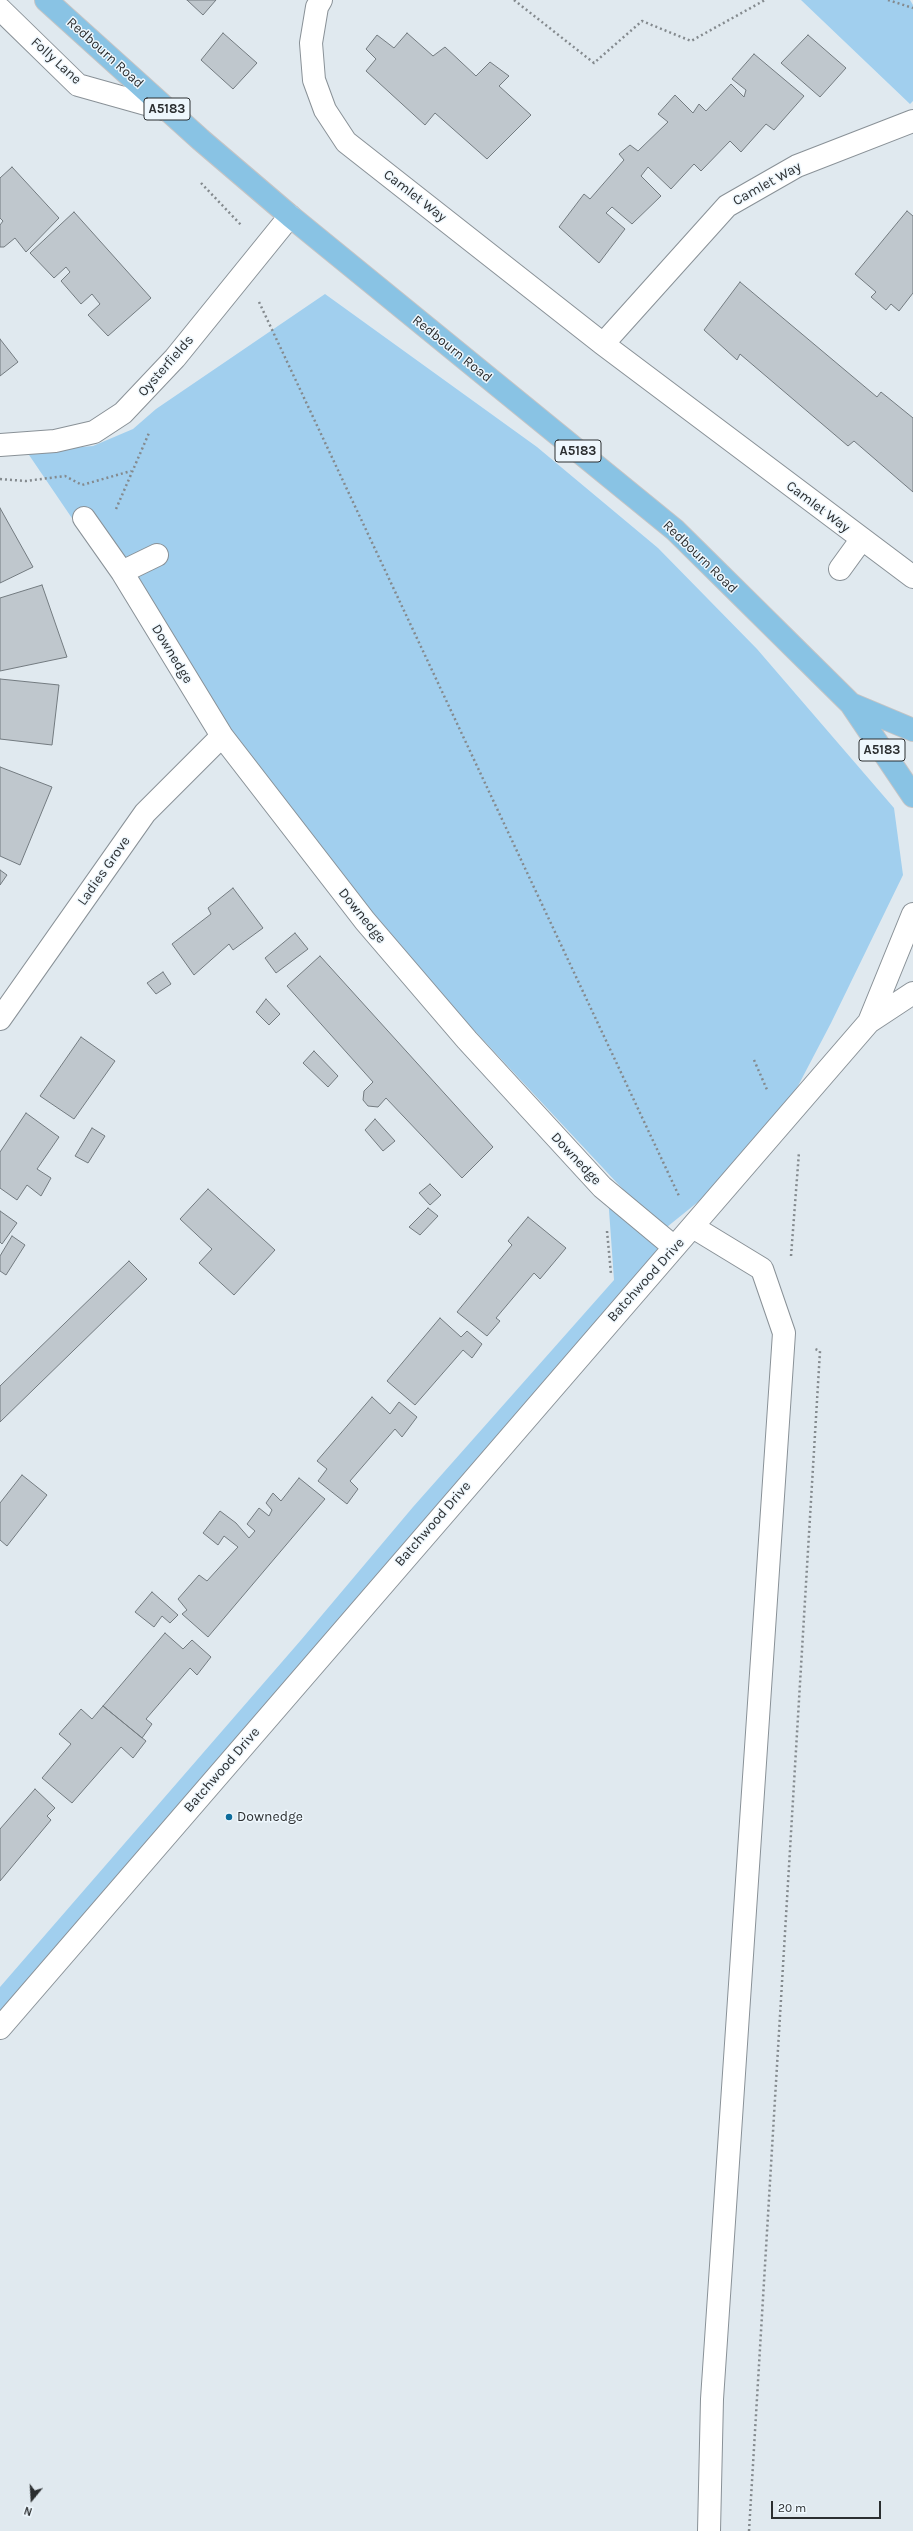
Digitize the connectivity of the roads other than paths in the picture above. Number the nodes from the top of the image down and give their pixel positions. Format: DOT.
graph roads {
  1 [pos="46,0"];
  2 [pos="321,0"];
  3 [pos="0,9"];
  4 [pos="167,110"];
  5 [pos="913,121"];
  6 [pos="290,216"];
  7 [pos="603,344"];
  8 [pos="0,445"];
  9 [pos="84,518"];
  10 [pos="861,540"];
  11 [pos="157,555"];
  12 [pos="840,569"];
  13 [pos="122,572"];
  14 [pos="913,577"];
  15 [pos="851,704"];
  16 [pos="913,730"];
  17 [pos="222,736"];
  18 [pos="913,796"];
  19 [pos="913,914"];
  20 [pos="913,993"];
  21 [pos="0,1019"];
  22 [pos="869,1022"];
  23 [pos="693,1227"];
  24 [pos="674,1247"];
  25 [pos="0,2028"];
  26 [pos="709,2531"];
  1 -- 4 [label="main road, Redbourn Road / A5183"];
  2 -- 7 [label="street, Camlet Way"];
  3 -- 4 [label="street, Folly Lane"];
  4 -- 6 [label="main road, Redbourn Road / A5183"];
  5 -- 7 [label="street, Camlet Way"];
  6 -- 8 [label="street, Oysterfields"];
  6 -- 15 [label="main road, Redbourn Road / A5183"];
  7 -- 10 [label="street, Camlet Way"];
  9 -- 13 [label="street, Downedge"];
  10 -- 12 [label="street, Camlet Way"];
  10 -- 14 [label="street, Camlet Way"];
  11 -- 13 [label="street"];
  13 -- 17 [label="street, Downedge"];
  15 -- 16 [label="main road, Redbourn Road / A5183"];
  15 -- 18 [label="main road, Redbourn Road / A5183"];
  17 -- 21 [label="street, Ladies Grove"];
  17 -- 24 [label="street, Downedge"];
  19 -- 22 [label="street, Batchwood Drive"];
  20 -- 22 [label="street, Batchwood Drive"];
  22 -- 23 [label="street, Batchwood Drive"];
  23 -- 24 [label="street, Batchwood Drive"];
  23 -- 26 [label="street"];
  24 -- 25 [label="street, Batchwood Drive"];
}
